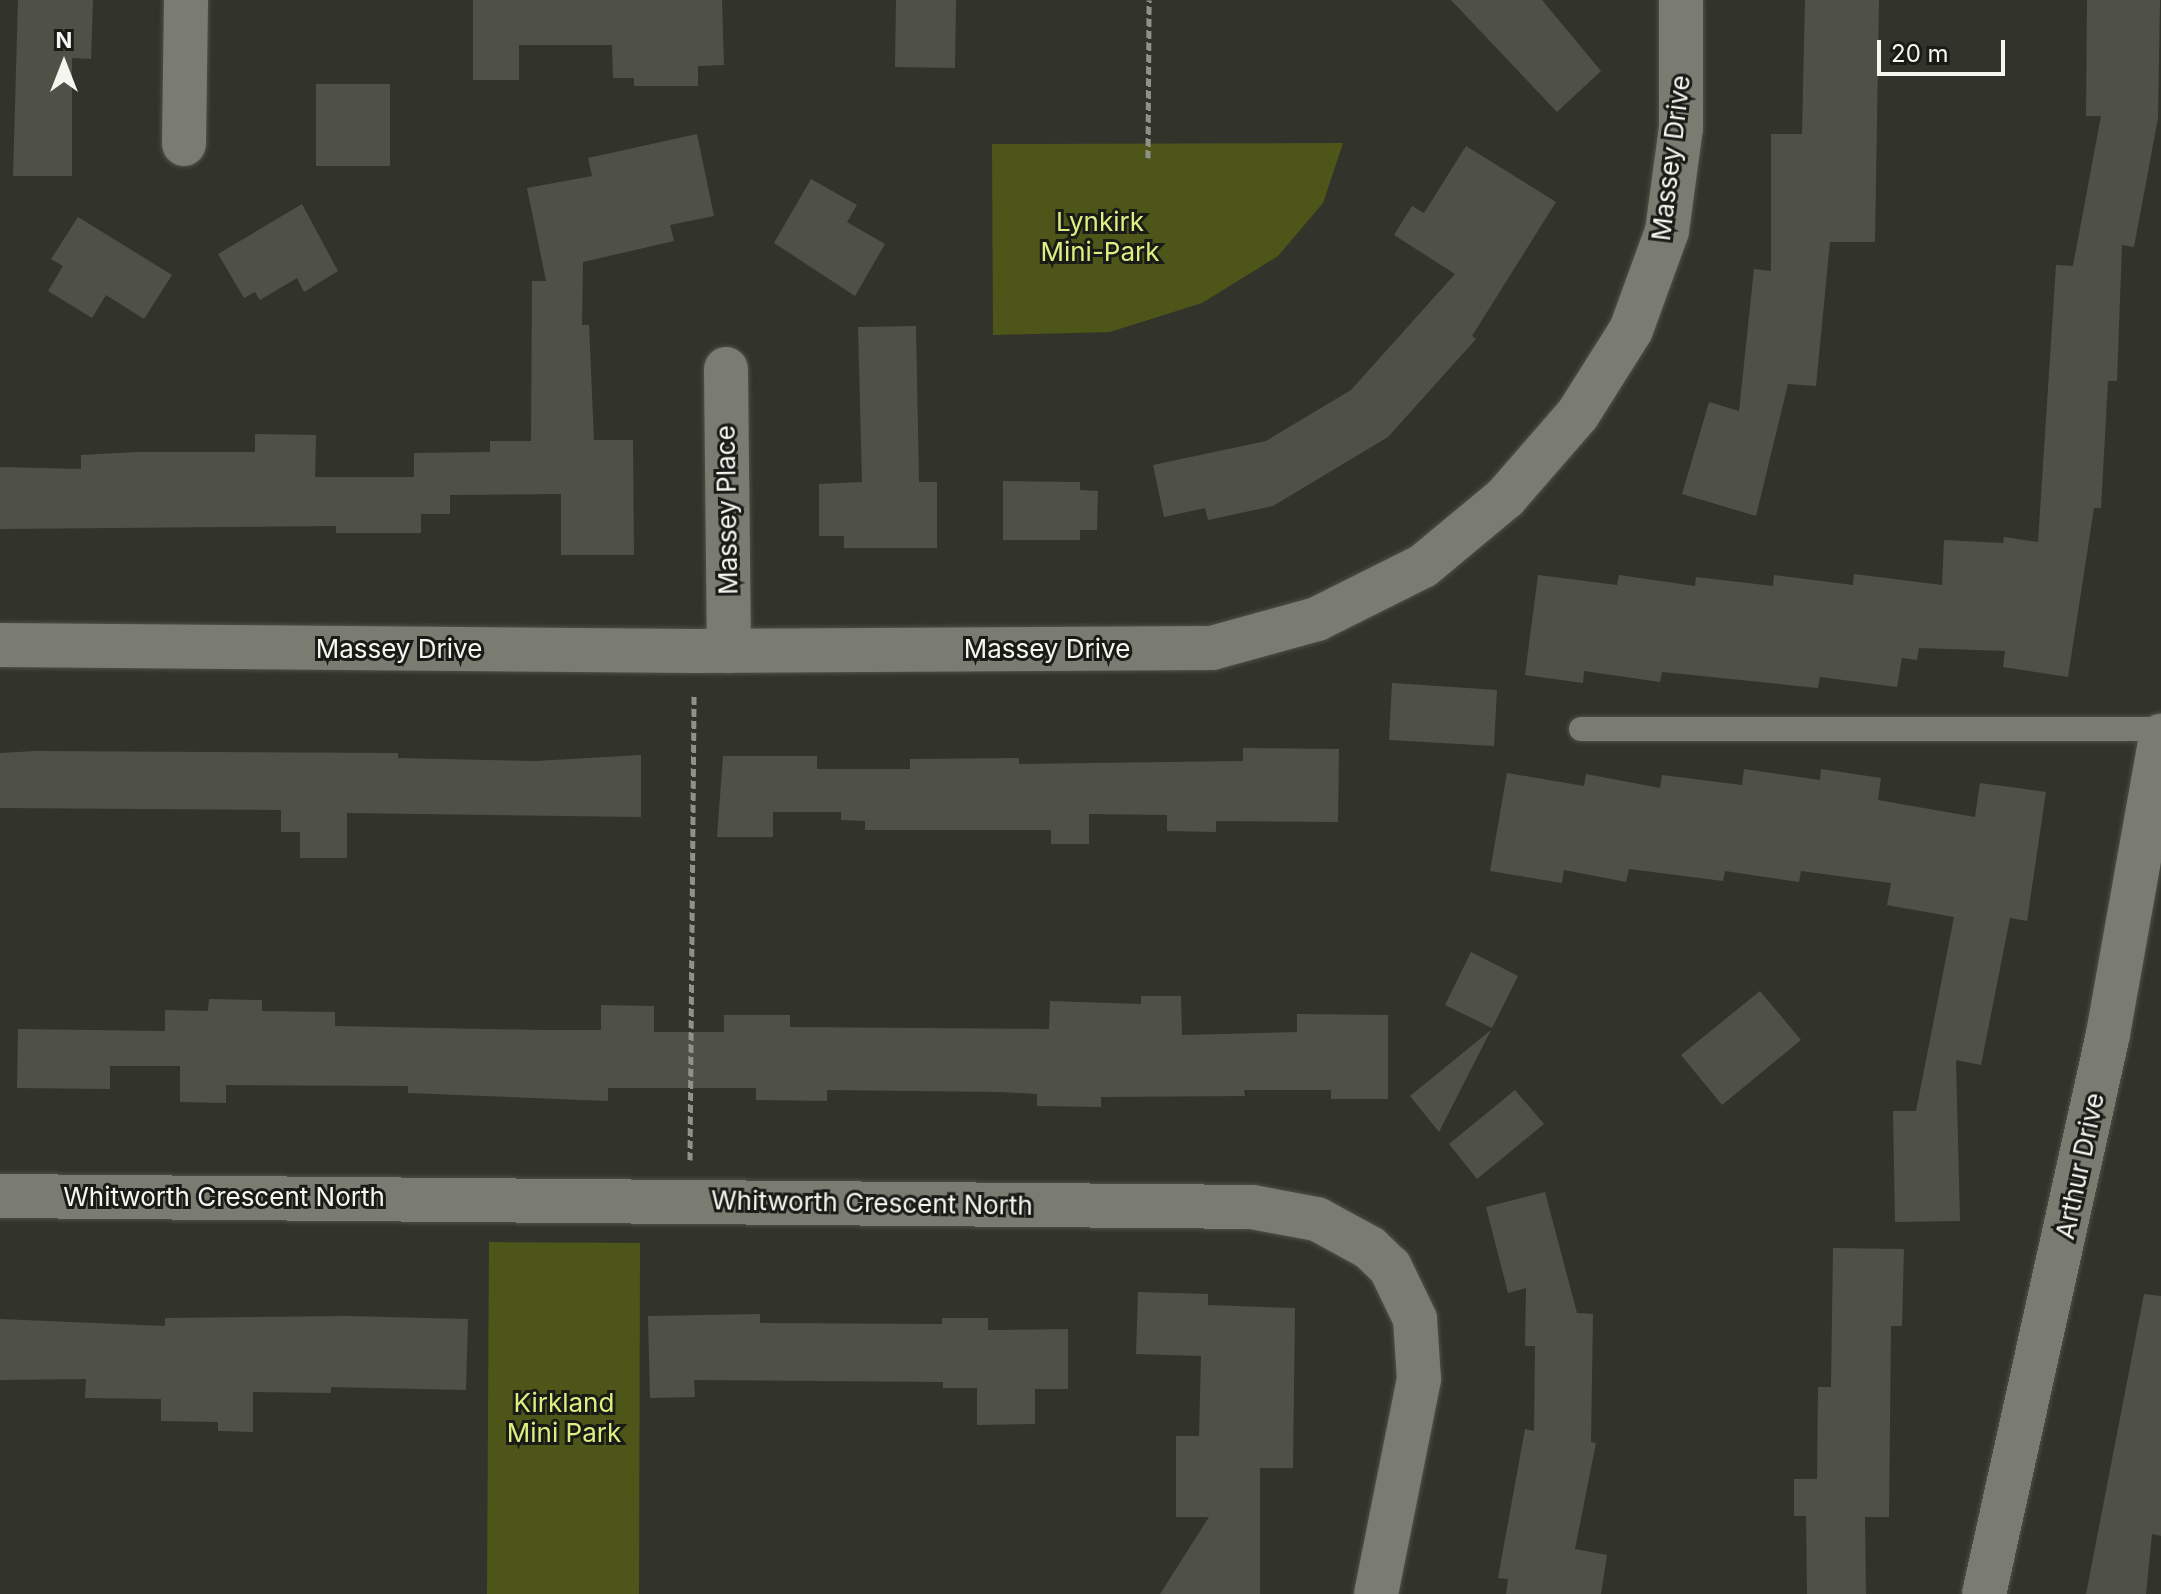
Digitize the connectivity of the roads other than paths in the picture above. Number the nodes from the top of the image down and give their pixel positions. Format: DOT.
graph roads {
  1 [pos="186,0"];
  2 [pos="1681,0"];
  3 [pos="184,144"];
  4 [pos="726,369"];
  5 [pos="0,645"];
  6 [pos="712,651"];
  7 [pos="1581,729"];
  8 [pos="2161,729"];
  9 [pos="2161,736"];
  10 [pos="0,1196"];
  11 [pos="1376,1594"];
  12 [pos="1984,1594"];
  1 -- 3 [label="street"];
  2 -- 6 [label="street, Massey Drive"];
  4 -- 6 [label="street, Massey Place"];
  5 -- 6 [label="street, Massey Drive"];
  7 -- 8 [label="lane"];
  9 -- 12 [label="street, Arthur Drive"];
  10 -- 11 [label="street, Whitworth Crescent North"];
}
